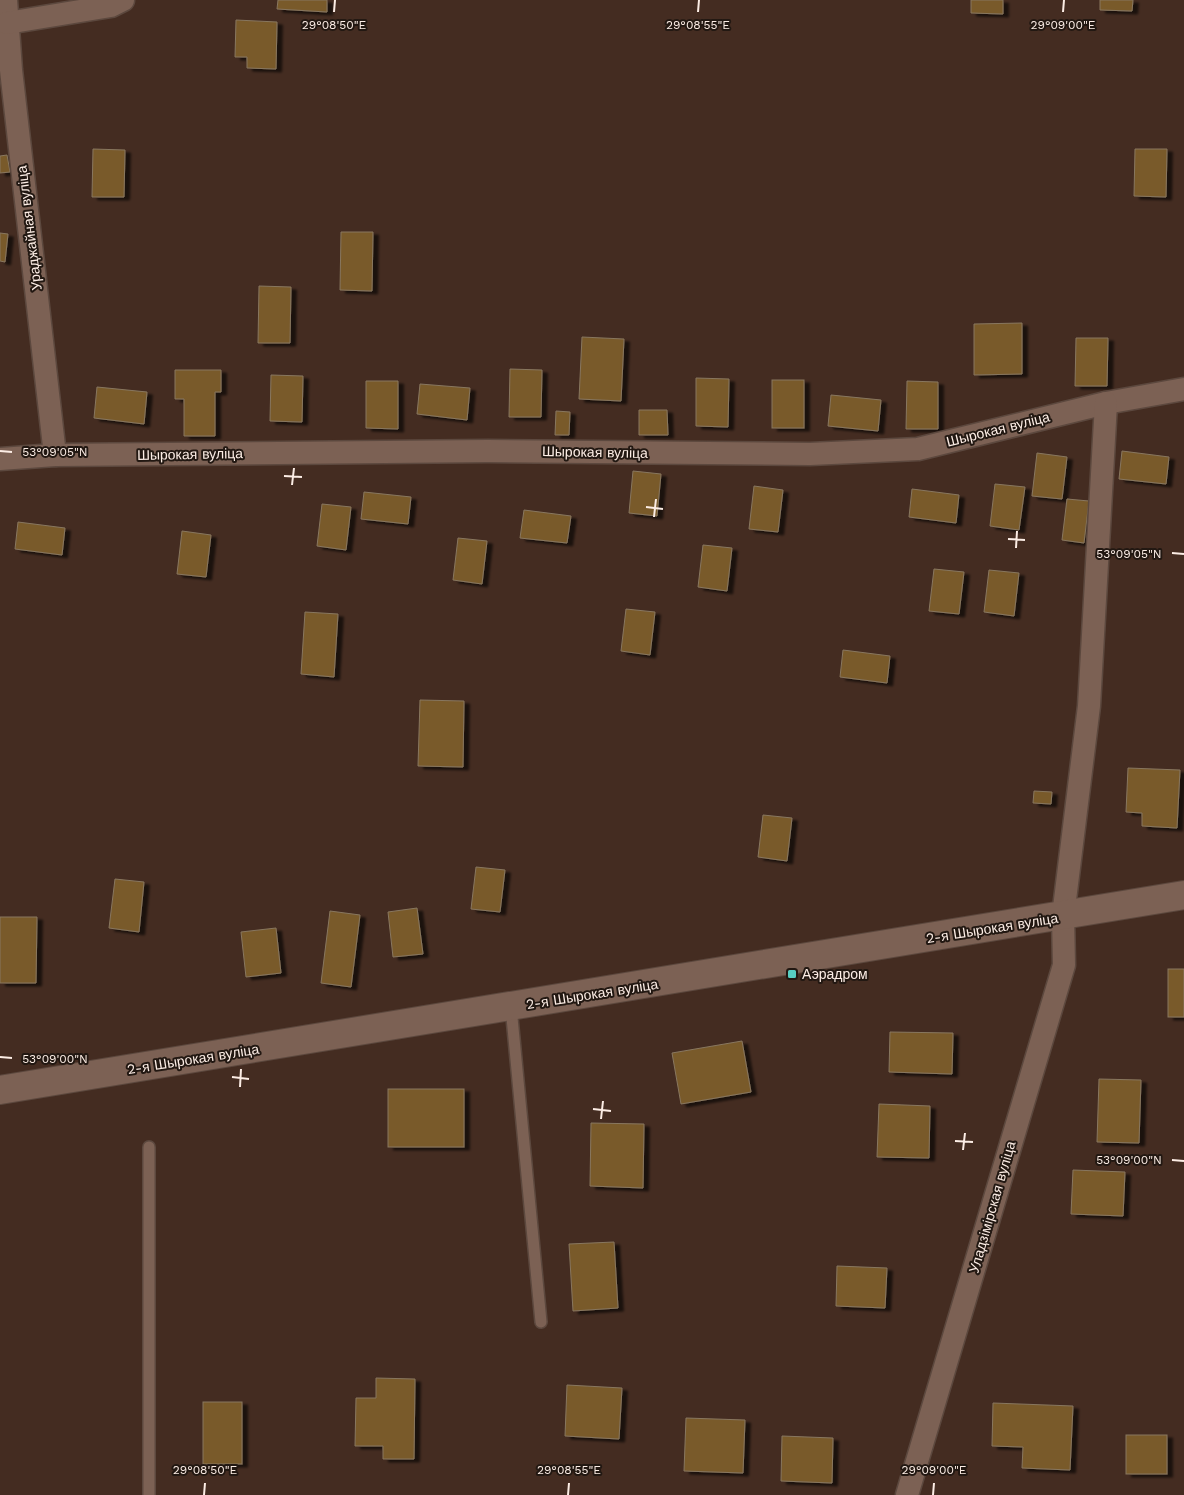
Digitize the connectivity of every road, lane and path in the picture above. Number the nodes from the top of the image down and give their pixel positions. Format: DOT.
graph roads {
  1 [pos="6,0"];
  2 [pos="123,0"];
  3 [pos="7,22"];
  4 [pos="6,71"];
  5 [pos="1184,389"];
  6 [pos="1106,403"];
  7 [pos="55,455"];
  8 [pos="0,459"];
  9 [pos="1184,895"];
  10 [pos="1063,916"];
  11 [pos="511,1007"];
  12 [pos="0,1090"];
  13 [pos="149,1147"];
  14 [pos="541,1322"];
  15 [pos="149,1495"];
  16 [pos="908,1495"];
  1 -- 3 [label="street, Ураджайная вуліца"];
  2 -- 3 [label="street"];
  3 -- 4 [label="street, Ураджайная вуліца"];
  4 -- 7 [label="street, Ураджайная вуліца"];
  5 -- 6 [label="street, Шырокая вуліца"];
  6 -- 7 [label="street, Шырокая вуліца"];
  6 -- 10 [label="street, Уладзімірская вуліца"];
  7 -- 8 [label="street, Шырокая вуліца"];
  9 -- 10 [label="street, 2-я Шырокая вуліца"];
  10 -- 11 [label="street, 2-я Шырокая вуліца"];
  10 -- 16 [label="street, Уладзімірская вуліца"];
  11 -- 12 [label="street, 2-я Шырокая вуліца"];
  11 -- 14 [label="lane"];
  13 -- 15 [label="lane"];
}
